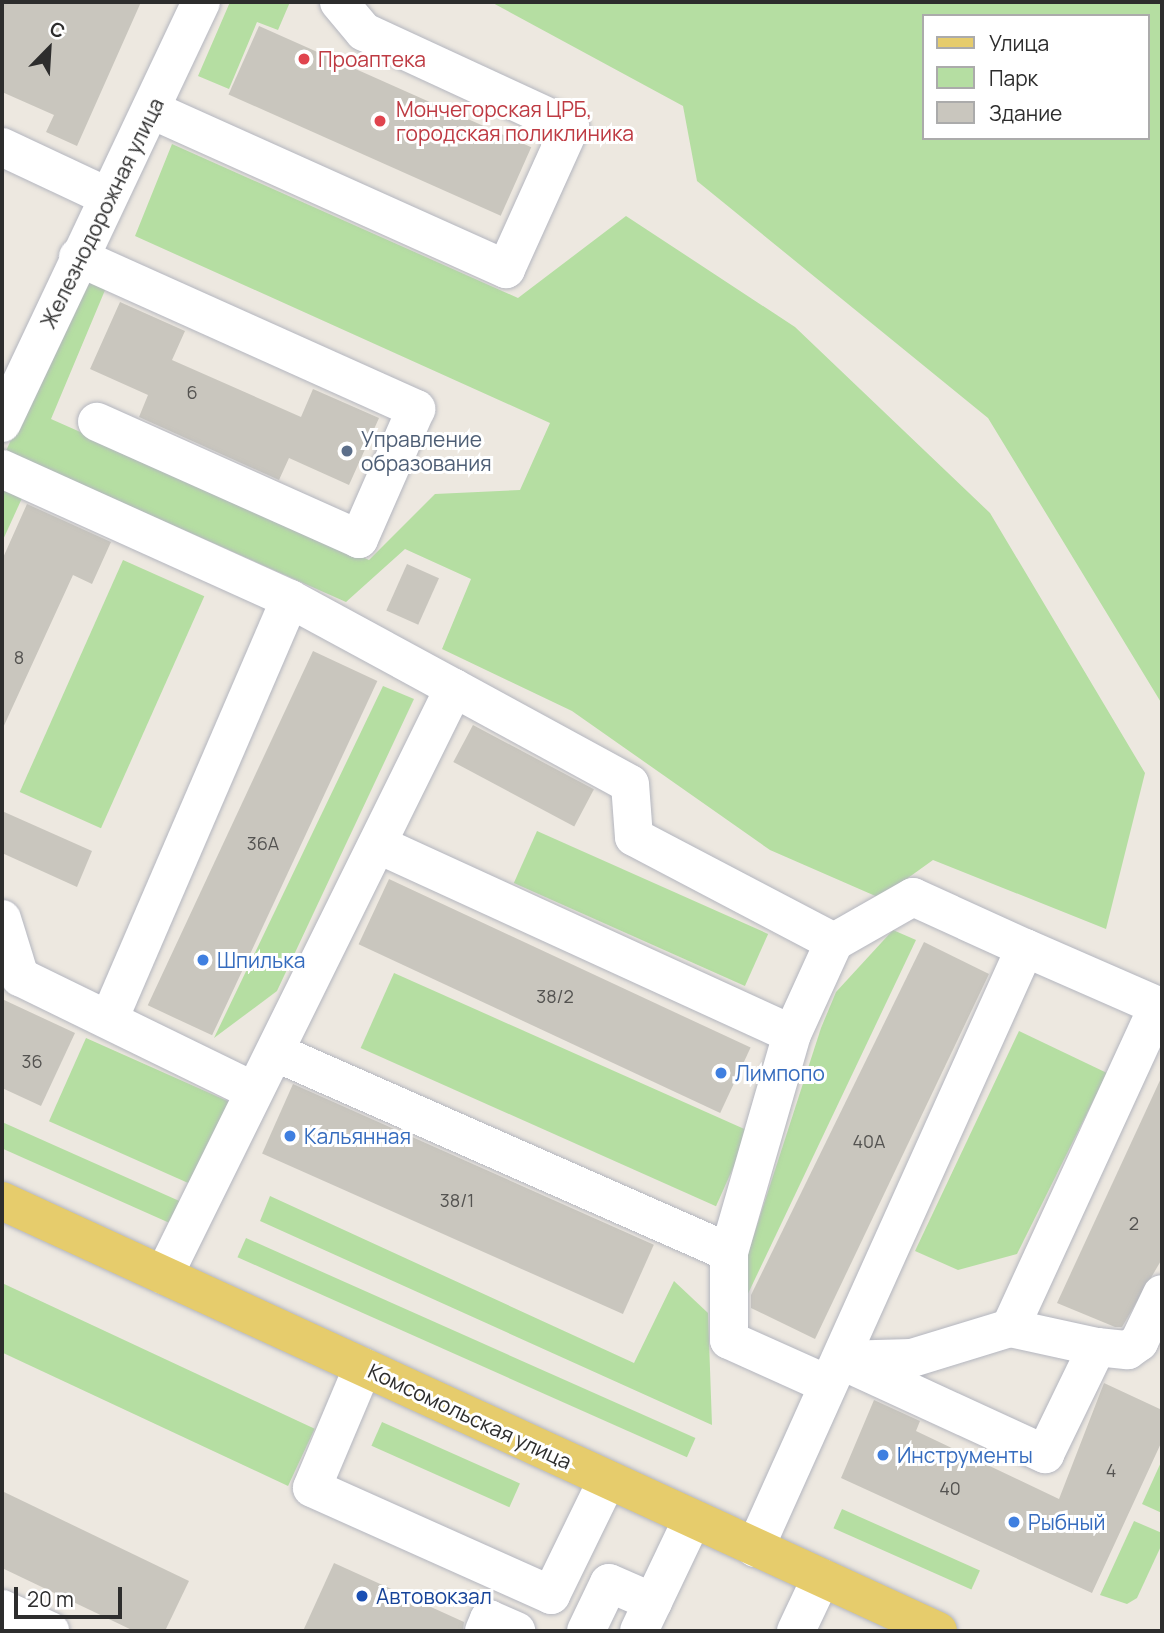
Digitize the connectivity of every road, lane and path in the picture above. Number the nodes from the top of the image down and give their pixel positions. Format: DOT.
graph roads {
  1 [pos="201,2"];
  2 [pos="339,2"];
  3 [pos="154,111"];
  4 [pos="2,147"];
  5 [pos="106,196"];
  6 [pos="78,257"];
  7 [pos="97,422"];
  8 [pos="2,423"];
  9 [pos="2,469"];
  10 [pos="290,599"];
  11 [pos="454,688"];
  12 [pos="379,845"];
  13 [pos="2,919"];
  14 [pos="834,942"];
  15 [pos="1025,948"];
  16 [pos="1160,1003"];
  17 [pos="110,1017"];
  18 [pos="792,1034"];
  19 [pos="277,1053"];
  20 [pos="254,1091"];
  21 [pos="2,1201"];
  22 [pos="729,1252"];
  23 [pos="164,1275"];
  24 [pos="1162,1294"];
  25 [pos="1010,1328"];
  26 [pos="1097,1347"];
  27 [pos="363,1367"];
  28 [pos="834,1372"];
  29 [pos="607,1480"];
  30 [pos="692,1520"];
  31 [pos="755,1548"];
  32 [pos="821,1578"];
  33 [pos="2,1609"];
  34 [pos="646,1617"];
  35 [pos="50,1631"];
  36 [pos="484,1631"];
  37 [pos="516,1631"];
  38 [pos="586,1631"];
  39 [pos="796,1631"];
  40 [pos="938,1631"];
  1 -- 3 [label="street, Железнодорожная улица"];
  2 -- 3 [label="street"];
  3 -- 5 [label="street, Железнодорожная улица"];
  4 -- 5 [label="street"];
  5 -- 6 [label="street, Железнодорожная улица"];
  6 -- 7 [label="street"];
  6 -- 8 [label="street, Железнодорожная улица"];
  9 -- 10 [label="street"];
  10 -- 11 [label="street"];
  10 -- 17 [label="street"];
  11 -- 12 [label="street"];
  11 -- 14 [label="street"];
  12 -- 18 [label="street"];
  12 -- 19 [label="street"];
  13 -- 17 [label="street"];
  14 -- 15 [label="street"];
  14 -- 18 [label="street"];
  15 -- 16 [label="street"];
  15 -- 28 [label="street"];
  16 -- 25 [label="street"];
  17 -- 20 [label="street"];
  18 -- 22 [label="street"];
  19 -- 20 [label="street"];
  19 -- 22 [label="street"];
  20 -- 23 [label="street"];
  21 -- 23 [label="main road, Комсомольская улица"];
  22 -- 28 [label="street"];
  23 -- 27 [label="main road, Комсомольская улица"];
  24 -- 26 [label="street"];
  25 -- 26 [label="street"];
  25 -- 28 [label="street"];
  26 -- 28 [label="street"];
  27 -- 29 [label="main road, Комсомольская улица"];
  27 -- 29 [label="street"];
  28 -- 31 [label="street"];
  29 -- 30 [label="main road, Комсомольская улица"];
  30 -- 31 [label="main road, Комсомольская улица"];
  30 -- 34 [label="street"];
  31 -- 32 [label="main road, Комсомольская улица"];
  32 -- 39 [label="street"];
  32 -- 40 [label="main road, Комсомольская улица"];
  33 -- 35 [label="street"];
  34 -- 38 [label="street"];
  36 -- 37 [label="street"];
}
